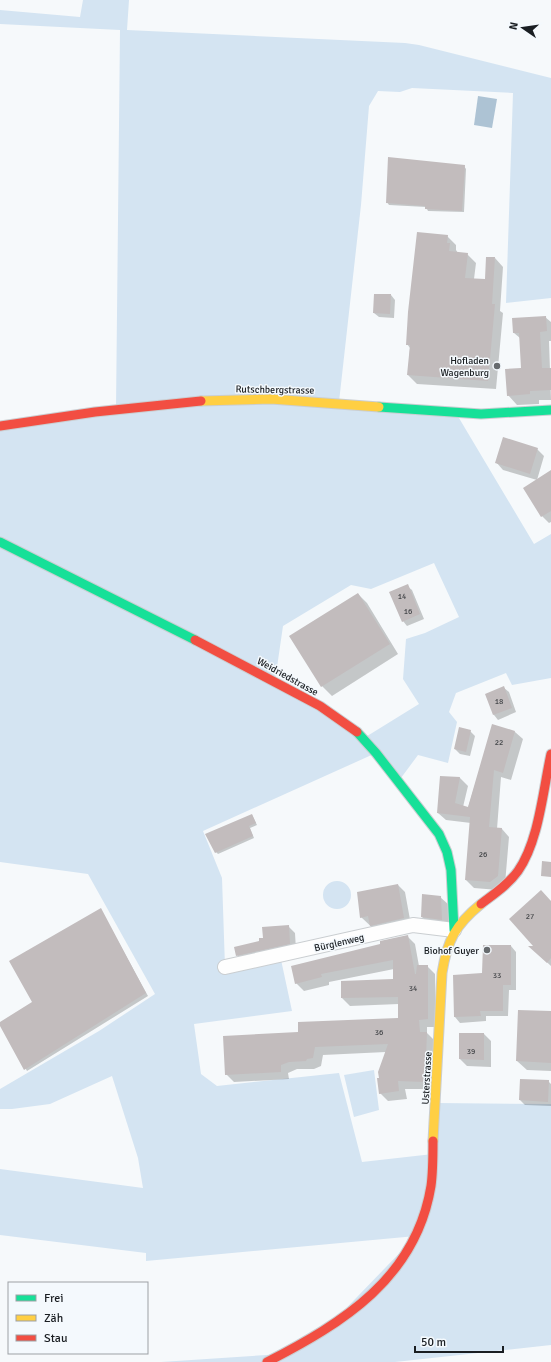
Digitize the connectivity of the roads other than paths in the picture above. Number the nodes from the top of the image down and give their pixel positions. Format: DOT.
graph roads {
  1 [pos="551,410"];
  2 [pos="0,426"];
  3 [pos="0,542"];
  4 [pos="551,754"];
  5 [pos="454,930"];
  6 [pos="225,967"];
  7 [pos="267,1362"];
  1 -- 2 [label="street, Rutschbergstrasse"];
  3 -- 5 [label="street, Weidriedstrasse"];
  4 -- 5 [label="street, Usterstrasse"];
  5 -- 6 [label="street, Bürglenweg"];
  5 -- 7 [label="street, Usterstrasse"];
}
